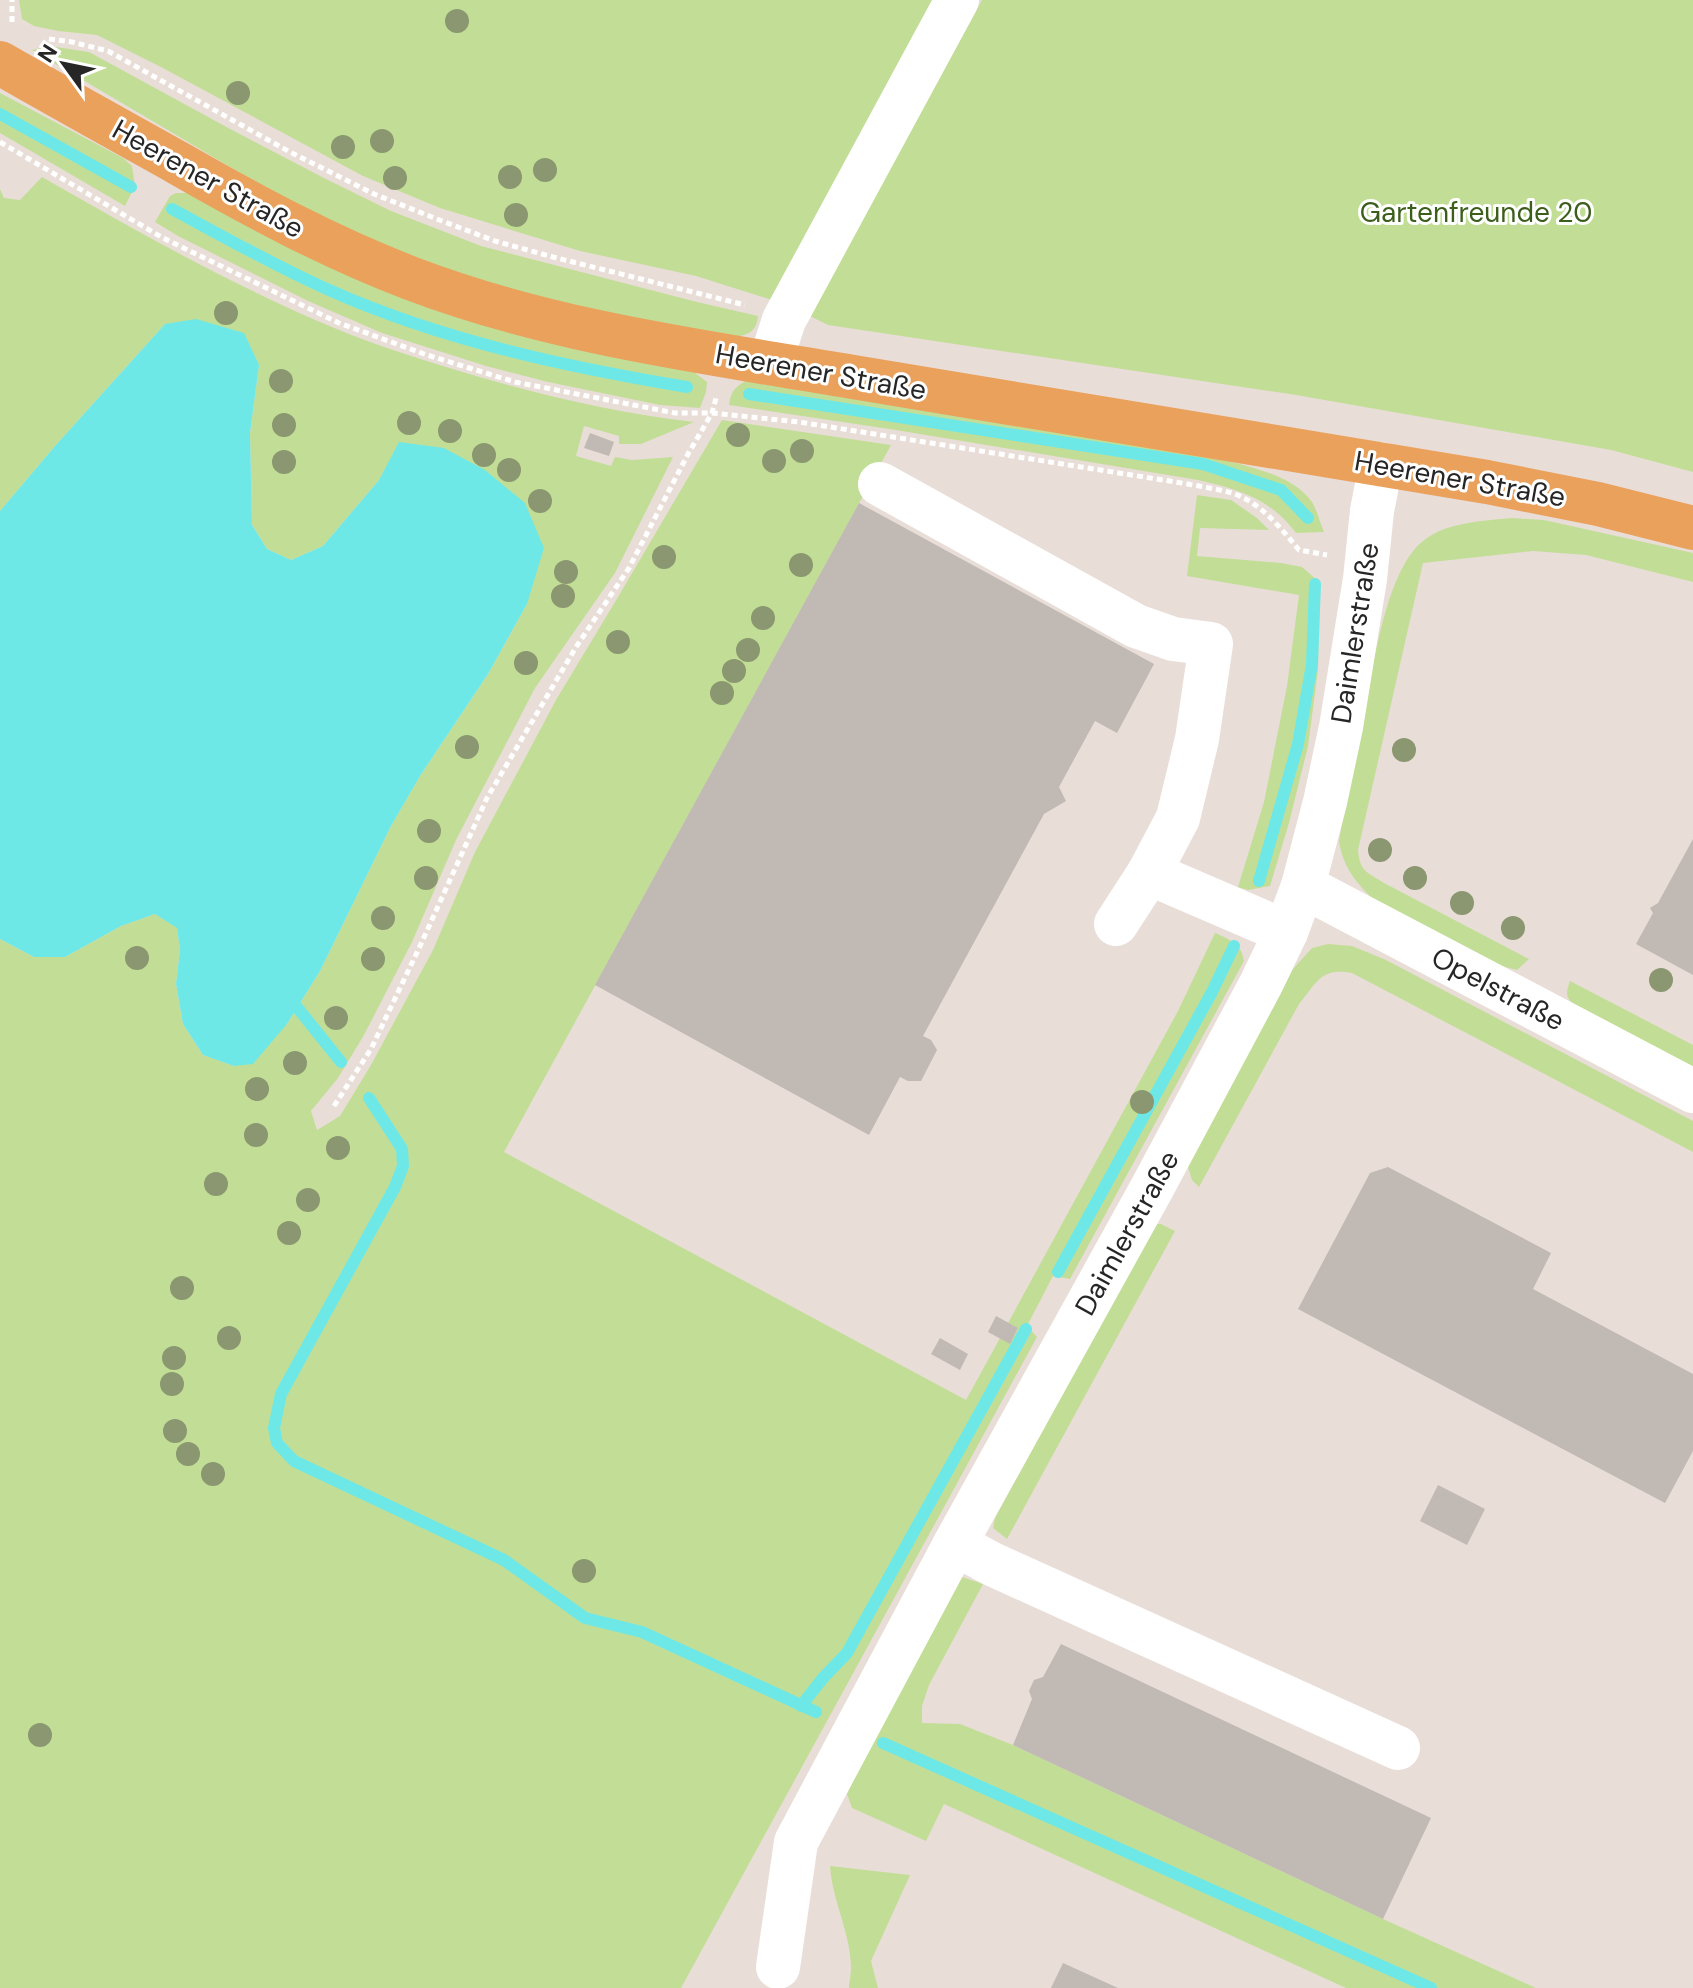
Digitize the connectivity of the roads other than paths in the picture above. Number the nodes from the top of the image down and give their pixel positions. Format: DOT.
graph roads {
  1 [pos="957,0"];
  2 [pos="0,63"];
  3 [pos="750,360"];
  4 [pos="1381,464"];
  5 [pos="880,484"];
  6 [pos="1693,528"];
  7 [pos="1149,873"];
  8 [pos="1303,886"];
  9 [pos="1116,924"];
  10 [pos="1286,932"];
  11 [pos="1693,1091"];
  12 [pos="955,1544"];
  13 [pos="1398,1748"];
  14 [pos="778,1967"];
  1 -- 3 [label="street"];
  2 -- 3 [label="main road, Heerener Straße"];
  3 -- 4 [label="main road, Heerener Straße"];
  4 -- 6 [label="main road, Heerener Straße"];
  4 -- 8 [label="street, Daimlerstraße"];
  5 -- 7 [label="street"];
  7 -- 9 [label="street"];
  7 -- 10 [label="street"];
  8 -- 10 [label="street, Daimlerstraße"];
  8 -- 11 [label="street, Opelstraße"];
  10 -- 12 [label="street, Daimlerstraße"];
  12 -- 13 [label="street"];
  12 -- 14 [label="street, Daimlerstraße"];
}
